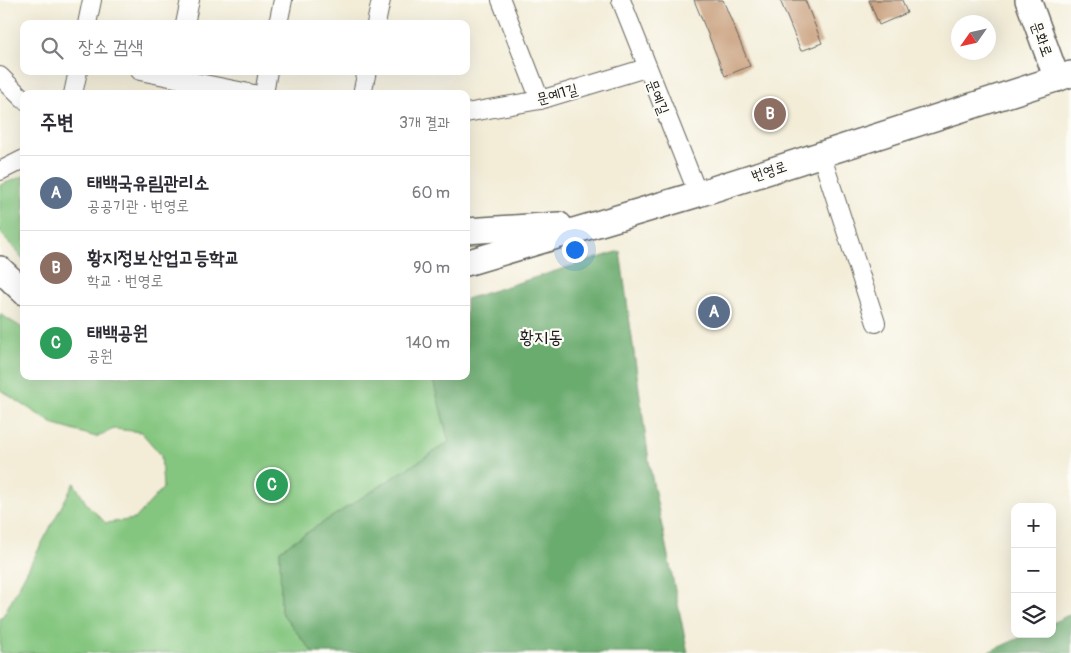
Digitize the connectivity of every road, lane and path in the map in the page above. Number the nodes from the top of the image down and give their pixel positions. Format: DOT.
graph roads {
  1 [pos="92,0"];
  2 [pos="190,0"];
  3 [pos="283,0"];
  4 [pos="381,0"];
  5 [pos="501,0"];
  6 [pos="621,0"];
  7 [pos="1028,0"];
  8 [pos="88,20"];
  9 [pos="186,20"];
  10 [pos="279,20"];
  11 [pos="377,20"];
  12 [pos="646,68"];
  13 [pos="77,75"];
  14 [pos="175,75"];
  15 [pos="267,75"];
  16 [pos="366,75"];
  17 [pos="0,76"];
  18 [pos="1064,76"];
  19 [pos="74,90"];
  20 [pos="237,90"];
  21 [pos="265,90"];
  22 [pos="363,90"];
  23 [pos="20,96"];
  24 [pos="540,100"];
  25 [pos="470,112"];
  26 [pos="821,154"];
  27 [pos="20,161"];
  28 [pos="3,170"];
  29 [pos="698,194"];
  30 [pos="609,221"];
  31 [pos="470,231"];
  32 [pos="470,263"];
  33 [pos="0,269"];
  34 [pos="20,288"];
  35 [pos="876,323"];
  1 -- 8 [label="street"];
  2 -- 9 [label="street"];
  3 -- 10 [label="street"];
  4 -- 11 [label="street"];
  5 -- 24 [label="street"];
  6 -- 12 [label="street, 문예길"];
  7 -- 18 [label="street, 문화로"];
  12 -- 24 [label="street, 문예1길"];
  12 -- 29 [label="street, 문예길"];
  13 -- 19 [label="street"];
  14 -- 20 [label="street"];
  15 -- 21 [label="street"];
  16 -- 22 [label="street"];
  17 -- 23 [label="street"];
  18 -- 26 [label="street, 번영로"];
  24 -- 25 [label="street, 문예1길"];
  26 -- 29 [label="street, 번영로"];
  26 -- 35 [label="street"];
  27 -- 28 [label="street"];
  29 -- 30 [label="street, 번영로"];
  30 -- 31 [label="street"];
  30 -- 32 [label="street, 번영로"];
  33 -- 34 [label="street"];
}
